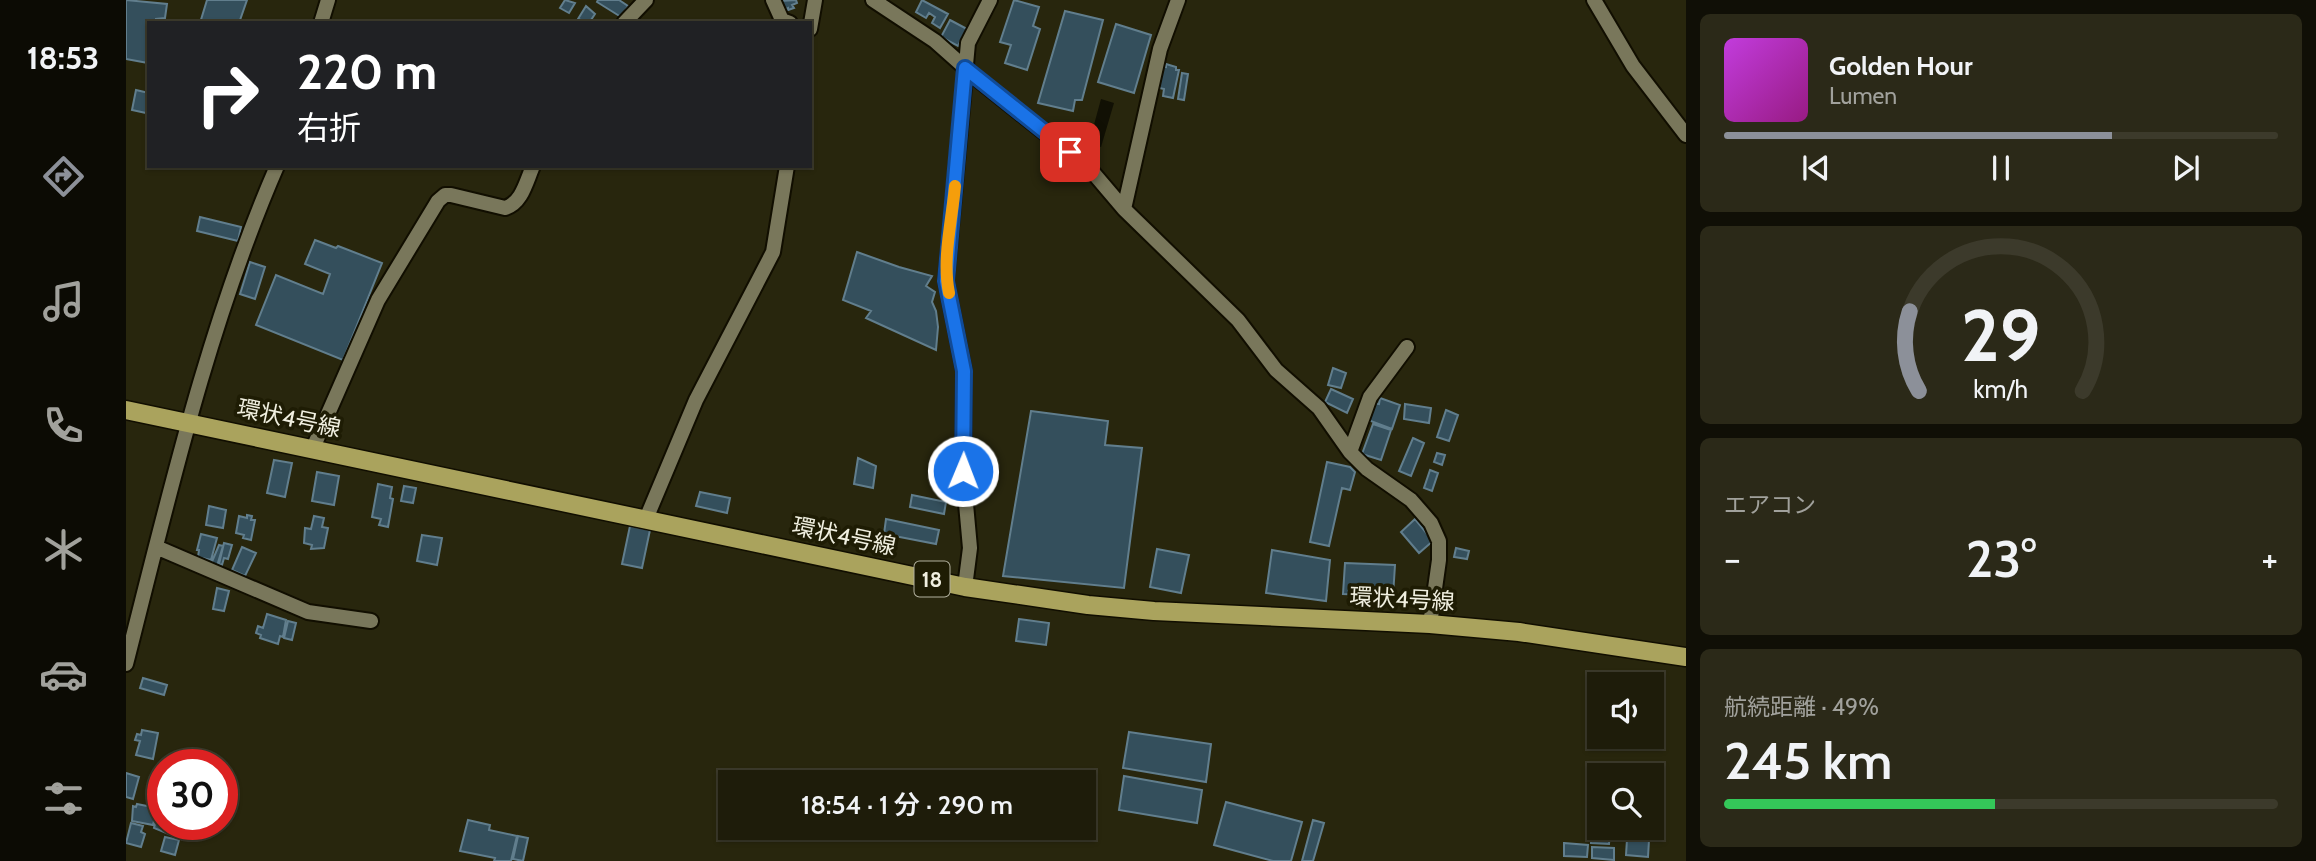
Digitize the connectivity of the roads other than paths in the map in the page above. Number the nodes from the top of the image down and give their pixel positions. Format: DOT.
graph roads {
  1 [pos="328,0"];
  2 [pos="646,0"];
  3 [pos="773,0"];
  4 [pos="815,0"];
  5 [pos="873,0"];
  6 [pos="990,0"];
  7 [pos="1178,0"];
  8 [pos="1594,0"];
  9 [pos="322,21"];
  10 [pos="626,21"];
  11 [pos="785,21"];
  12 [pos="811,21"];
  13 [pos="965,68"];
  14 [pos="1686,135"];
  15 [pos="276,168"];
  16 [pos="532,168"];
  17 [pos="787,168"];
  18 [pos="1124,209"];
  19 [pos="1406,347"];
  20 [pos="126,410"];
  21 [pos="189,423"];
  22 [pos="313,448"];
  23 [pos="1350,452"];
  24 [pos="646,519"];
  25 [pos="156,547"];
  26 [pos="965,587"];
  27 [pos="371,621"];
  28 [pos="1430,624"];
  29 [pos="1686,657"];
  30 [pos="126,664"];
  1 -- 9 [label="street"];
  2 -- 10 [label="street"];
  3 -- 11 [label="street"];
  4 -- 12 [label="street"];
  5 -- 13 [label="street"];
  6 -- 13 [label="street"];
  7 -- 18 [label="street"];
  8 -- 14 [label="street"];
  13 -- 18 [label="street"];
  13 -- 26 [label="street"];
  15 -- 21 [label="street"];
  16 -- 22 [label="street"];
  17 -- 24 [label="street"];
  18 -- 23 [label="street"];
  19 -- 23 [label="street"];
  20 -- 21 [label="main road, 環状4号線 / 18"];
  21 -- 22 [label="main road, 環状4号線 / 18"];
  21 -- 25 [label="street"];
  22 -- 24 [label="main road, 環状4号線 / 18"];
  23 -- 28 [label="street"];
  24 -- 26 [label="main road, 環状4号線 / 18"];
  25 -- 27 [label="street"];
  25 -- 30 [label="street"];
  26 -- 28 [label="main road, 環状4号線 / 18"];
  28 -- 29 [label="main road, 環状4号線 / 18"];
}
